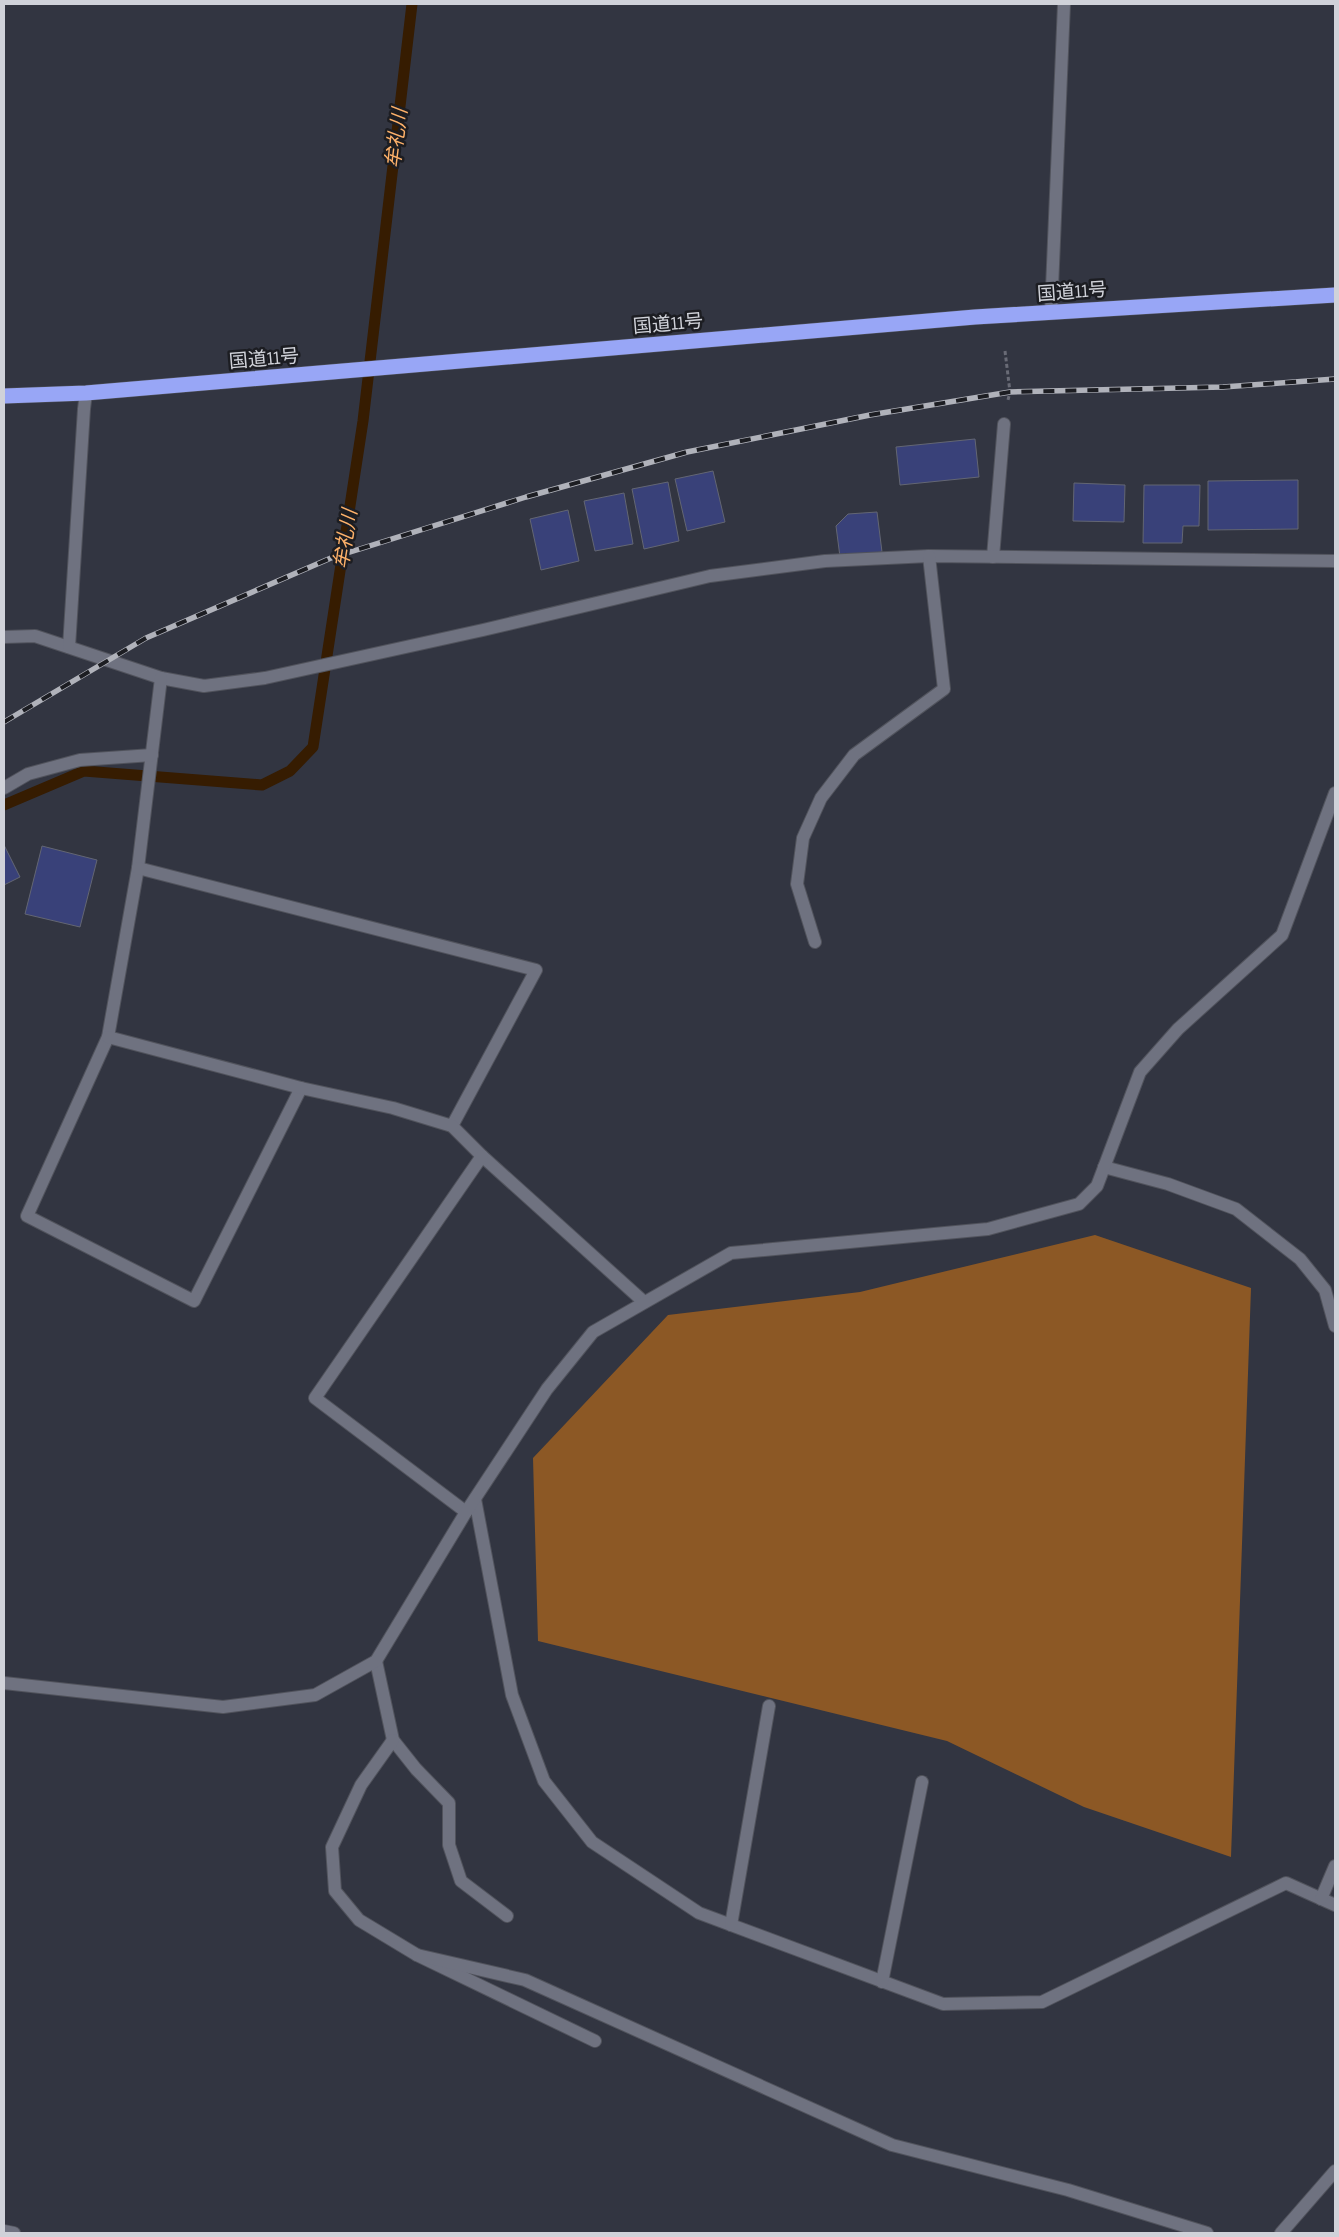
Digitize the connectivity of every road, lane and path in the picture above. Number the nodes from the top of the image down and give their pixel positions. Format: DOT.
graph roads {
  1 [pos="1064,4"];
  2 [pos="1335,296"];
  3 [pos="1051,312"];
  4 [pos="1005,351"];
  5 [pos="86,393"];
  6 [pos="4,396"];
  7 [pos="1004,424"];
  8 [pos="929,556"];
  9 [pos="994,556"];
  10 [pos="1335,561"];
  11 [pos="4,636"];
  12 [pos="69,647"];
  13 [pos="161,678"];
  14 [pos="151,759"];
  15 [pos="4,788"];
  16 [pos="1335,793"];
  17 [pos="138,868"];
  18 [pos="815,942"];
  19 [pos="108,1037"];
  20 [pos="301,1088"];
  21 [pos="452,1126"];
  22 [pos="482,1156"];
  23 [pos="1104,1167"];
  24 [pos="644,1302"];
  25 [pos="1335,1326"];
  26 [pos="475,1498"];
  27 [pos="466,1512"];
  28 [pos="376,1662"];
  29 [pos="4,1683"];
  30 [pos="768,1706"];
  31 [pos="393,1740"];
  32 [pos="922,1782"];
  33 [pos="1335,1866"];
  34 [pos="1321,1899"];
  35 [pos="1335,1905"];
  36 [pos="507,1916"];
  37 [pos="731,1925"];
  38 [pos="417,1955"];
  39 [pos="882,1982"];
  40 [pos="594,2041"];
  41 [pos="1335,2171"];
  42 [pos="4,2231"];
  43 [pos="14,2233"];
  44 [pos="1207,2233"];
  45 [pos="1281,2233"];
  1 -- 3 [label="street"];
  2 -- 3 [label="highway, 国道11号"];
  3 -- 5 [label="highway, 国道11号"];
  4 -- 7 [label="path"];
  5 -- 6 [label="highway, 国道11号"];
  5 -- 12 [label="street"];
  7 -- 9 [label="street"];
  8 -- 9 [label="street"];
  8 -- 13 [label="street"];
  8 -- 18 [label="street"];
  9 -- 10 [label="street"];
  11 -- 12 [label="street"];
  12 -- 13 [label="street"];
  13 -- 14 [label="street"];
  14 -- 15 [label="street"];
  14 -- 17 [label="street"];
  16 -- 23 [label="street"];
  17 -- 19 [label="street"];
  17 -- 21 [label="street"];
  19 -- 20 [label="street"];
  19 -- 20 [label="street"];
  20 -- 21 [label="street"];
  21 -- 22 [label="street"];
  22 -- 24 [label="street"];
  22 -- 27 [label="street"];
  23 -- 24 [label="street"];
  23 -- 25 [label="street"];
  24 -- 26 [label="street"];
  26 -- 27 [label="street"];
  26 -- 37 [label="street"];
  27 -- 28 [label="street"];
  28 -- 29 [label="street"];
  28 -- 31 [label="street"];
  30 -- 37 [label="street"];
  31 -- 36 [label="street"];
  31 -- 38 [label="street"];
  32 -- 39 [label="street"];
  33 -- 34 [label="street"];
  34 -- 35 [label="street"];
  34 -- 39 [label="street"];
  37 -- 39 [label="street"];
  38 -- 40 [label="street"];
  38 -- 44 [label="street"];
  41 -- 45 [label="street"];
  42 -- 43 [label="street"];
}
